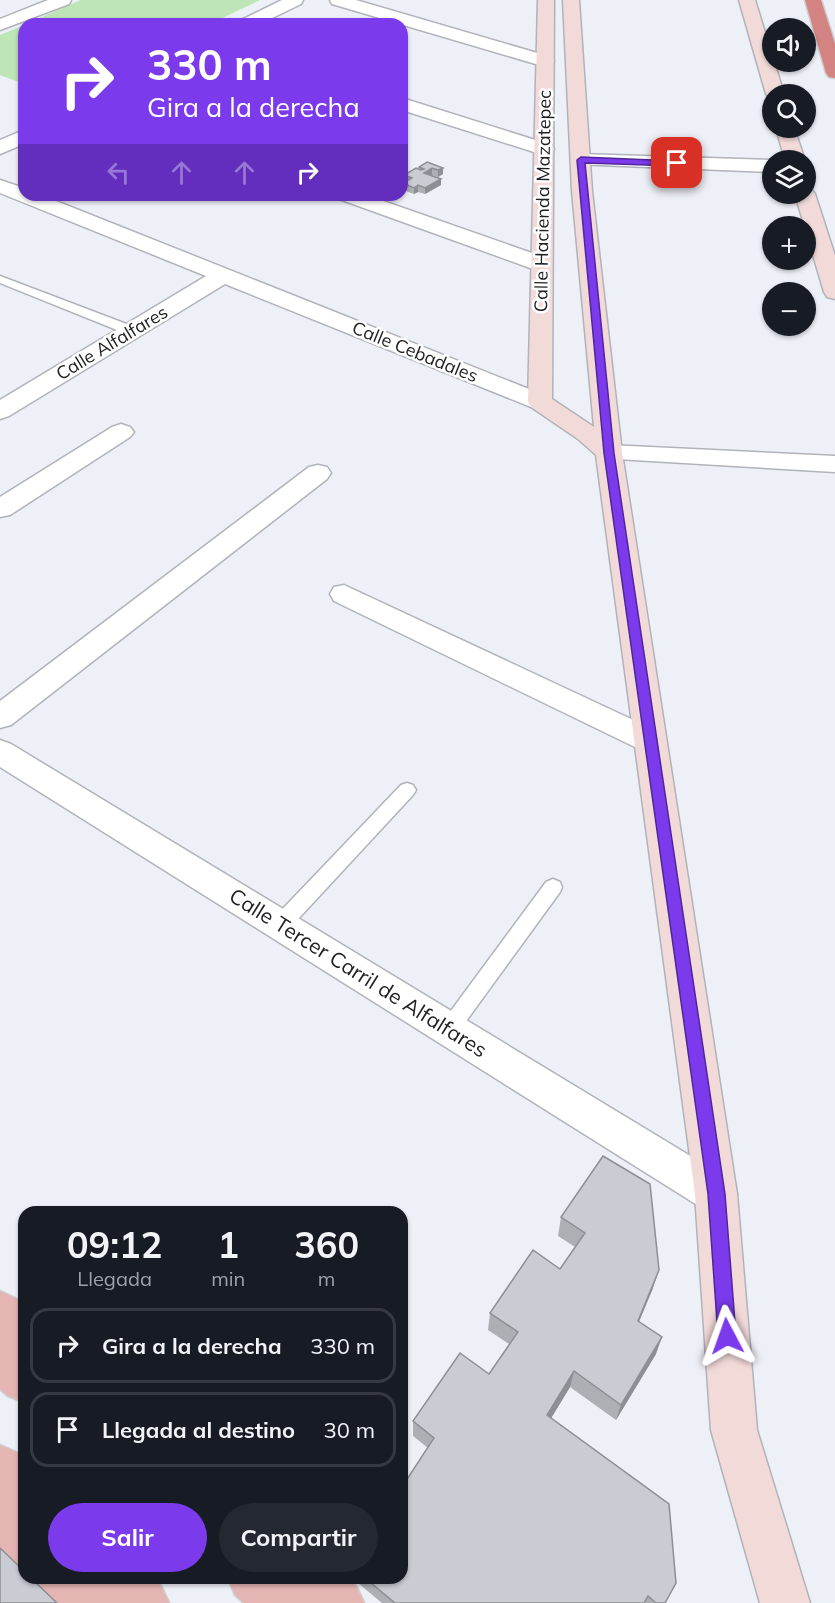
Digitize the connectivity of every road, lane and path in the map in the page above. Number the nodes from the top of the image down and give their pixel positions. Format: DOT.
graph roads {
  1 [pos="60,0"];
  2 [pos="295,0"];
  3 [pos="338,0"];
  4 [pos="747,0"];
  5 [pos="813,0"];
  6 [pos="546,10"];
  7 [pos="572,11"];
  8 [pos="259,18"];
  9 [pos="399,18"];
  10 [pos="408,21"];
  11 [pos="0,25"];
  12 [pos="545,61"];
  13 [pos="835,73"];
  14 [pos="772,84"];
  15 [pos="408,106"];
  16 [pos="18,139"];
  17 [pos="0,148"];
  18 [pos="544,149"];
  19 [pos="581,160"];
  20 [pos="762,166"];
  21 [pos="0,186"];
  22 [pos="542,190"];
  23 [pos="582,190"];
  24 [pos="18,193"];
  25 [pos="37,201"];
  26 [pos="363,201"];
  27 [pos="808,204"];
  28 [pos="541,264"];
  29 [pos="223,276"];
  30 [pos="1,279"];
  31 [pos="835,292"];
  32 [pos="132,331"];
  33 [pos="540,402"];
  34 [pos="2,409"];
  35 [pos="121,432"];
  36 [pos="609,453"];
  37 [pos="835,464"];
  38 [pos="318,473"];
  39 [pos="0,509"];
  40 [pos="344,594"];
  41 [pos="0,717"];
  42 [pos="650,741"];
  43 [pos="0,752"];
  44 [pos="407,790"];
  45 [pos="553,888"];
  46 [pos="280,925"];
  47 [pos="449,1029"];
  48 [pos="716,1194"];
  49 [pos="0,1313"];
  50 [pos="18,1328"];
  51 [pos="0,1359"];
  52 [pos="18,1375"];
  53 [pos="0,1467"];
  54 [pos="18,1484"];
  55 [pos="0,1522"];
  56 [pos="18,1539"];
  57 [pos="66,1584"];
  58 [pos="124,1584"];
  59 [pos="259,1584"];
  60 [pos="316,1584"];
  61 [pos="86,1603"];
  62 [pos="144,1603"];
  63 [pos="281,1603"];
  64 [pos="339,1603"];
  65 [pos="785,1603"];
  1 -- 11 [label="street"];
  2 -- 8 [label="street"];
  3 -- 9 [label="street"];
  4 -- 14 [label="street"];
  5 -- 13 [label="highway"];
  6 -- 7 [label="street"];
  6 -- 12 [label="street, Calle Hacienda Mazatepec"];
  7 -- 19 [label="street, Calle Hacienda Mazatepec"];
  10 -- 12 [label="street"];
  12 -- 18 [label="street, Calle Hacienda Mazatepec"];
  15 -- 18 [label="street"];
  16 -- 17 [label="street"];
  18 -- 22 [label="street, Calle Hacienda Mazatepec"];
  19 -- 20 [label="street"];
  19 -- 23 [label="street, Calle Hacienda Mazatepec"];
  21 -- 24 [label="street, Calle Cebadales"];
  22 -- 23 [label="street"];
  22 -- 28 [label="street, Calle Hacienda Mazatepec"];
  23 -- 36 [label="street, Calle Hacienda Mazatepec"];
  25 -- 29 [label="street, Calle Cebadales"];
  26 -- 28 [label="street"];
  27 -- 31 [label="street"];
  28 -- 33 [label="street, Calle Hacienda Mazatepec"];
  29 -- 32 [label="street, Calle Alfalfares"];
  29 -- 33 [label="street, Calle Cebadales"];
  30 -- 32 [label="lane"];
  32 -- 34 [label="street, Calle Alfalfares"];
  33 -- 36 [label="street, Calle Cebadales"];
  35 -- 39 [label="street"];
  36 -- 37 [label="street"];
  36 -- 42 [label="street, Calle Hacienda Mazatepec"];
  38 -- 41 [label="street"];
  40 -- 42 [label="street"];
  42 -- 48 [label="street, Calle Hacienda Mazatepec"];
  43 -- 46 [label="street, Calle Tercer Carril de Alfalfares"];
  44 -- 46 [label="lane"];
  45 -- 47 [label="lane"];
  46 -- 47 [label="street, Calle Tercer Carril de Alfalfares"];
  47 -- 48 [label="street, Calle Tercer Carril de Alfalfares"];
  48 -- 65 [label="street, Calle Hacienda Mazatepec"];
  49 -- 50 [label="main road"];
  51 -- 52 [label="main road"];
  53 -- 54 [label="main road"];
  55 -- 56 [label="main road"];
  57 -- 61 [label="main road"];
  58 -- 62 [label="main road"];
  59 -- 63 [label="main road"];
  60 -- 64 [label="main road"];
}
